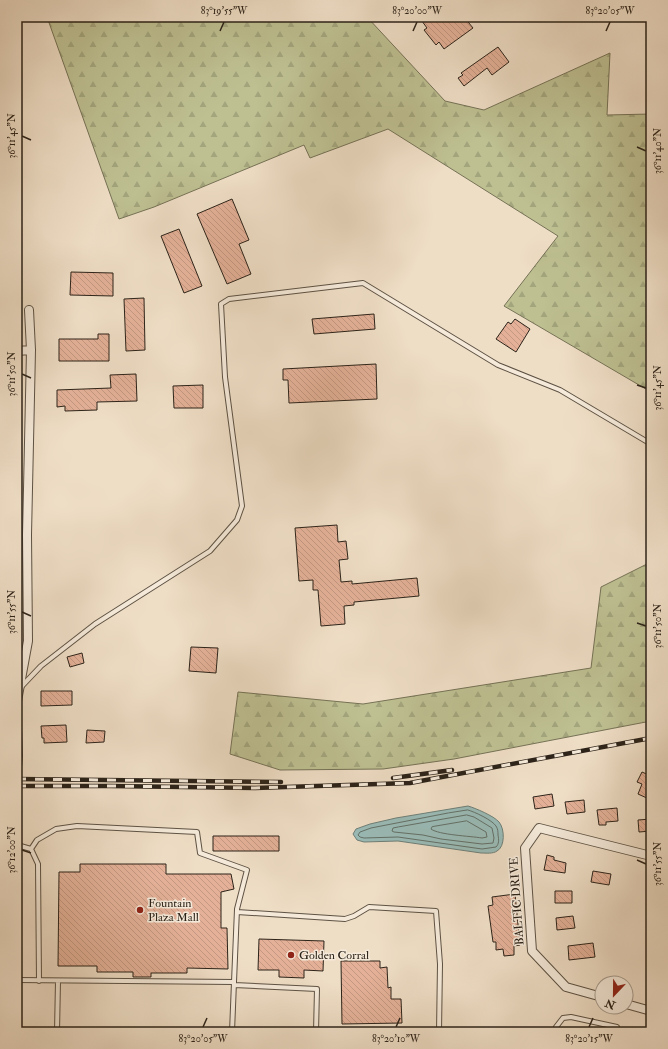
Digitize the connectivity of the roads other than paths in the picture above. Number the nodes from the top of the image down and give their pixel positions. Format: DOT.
graph roads {
  1 [pos="29,310"];
  2 [pos="32,350"];
  3 [pos="17,351"];
  4 [pos="651,444"];
  5 [pos="18,691"];
  6 [pos="17,701"];
  7 [pos="17,730"];
  8 [pos="17,767"];
  9 [pos="17,846"];
  10 [pos="31,849"];
  11 [pos="651,856"];
  12 [pos="237,912"];
  13 [pos="17,980"];
  14 [pos="39,980"];
  15 [pos="58,981"];
  16 [pos="234,984"];
  17 [pos="594,995"];
  18 [pos="634,1006"];
  19 [pos="651,1011"];
  20 [pos="57,1032"];
  21 [pos="232,1032"];
  22 [pos="316,1032"];
  23 [pos="439,1032"];
  24 [pos="556,1032"];
  25 [pos="617,1032"];
  1 -- 2 [label="street"];
  2 -- 3 [label="street"];
  2 -- 5 [label="street"];
  4 -- 5 [label="lane"];
  5 -- 6 [label="street"];
  7 -- 8 [label="street"];
  9 -- 10 [label="lane"];
  10 -- 12 [label="lane"];
  10 -- 14 [label="lane"];
  11 -- 17 [label="street, BALTIC DRIVE"];
  12 -- 16 [label="lane"];
  12 -- 23 [label="lane"];
  13 -- 14 [label="lane"];
  14 -- 15 [label="lane"];
  15 -- 16 [label="lane"];
  15 -- 20 [label="lane"];
  16 -- 21 [label="lane"];
  16 -- 22 [label="lane"];
  18 -- 19 [label="street"];
  24 -- 25 [label="lane"];
}
